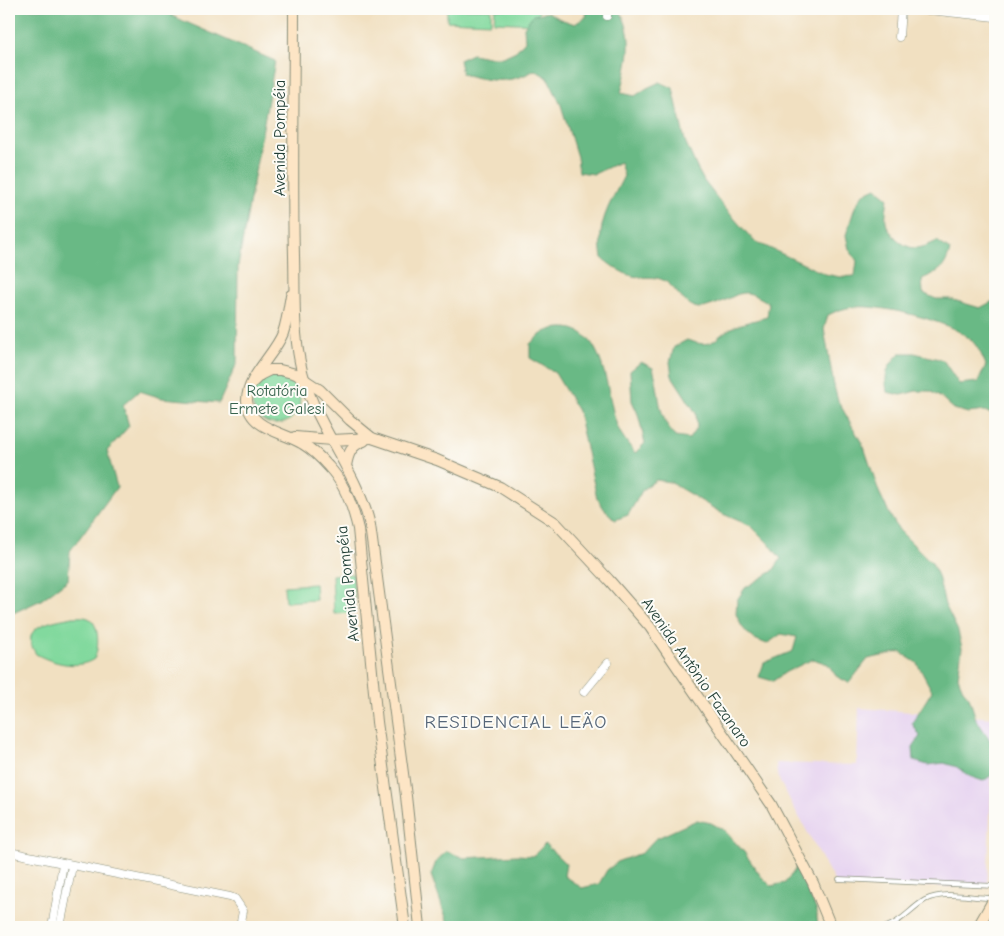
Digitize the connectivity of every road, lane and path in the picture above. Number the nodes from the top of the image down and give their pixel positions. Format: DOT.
graph roads {
  1 [pos="294,9"];
  2 [pos="901,9"];
  3 [pos="919,9"];
  4 [pos="995,17"];
  5 [pos="899,38"];
  6 [pos="295,267"];
  7 [pos="303,377"];
  8 [pos="253,382"];
  9 [pos="289,436"];
  10 [pos="372,438"];
  11 [pos="332,440"];
  12 [pos="346,466"];
  13 [pos="608,663"];
  14 [pos="584,692"];
  15 [pos="377,722"];
  16 [pos="398,742"];
  17 [pos="411,846"];
  18 [pos="394,847"];
  19 [pos="9,852"];
  20 [pos="63,864"];
  21 [pos="72,866"];
  22 [pos="839,879"];
  23 [pos="995,886"];
  24 [pos="995,897"];
  25 [pos="52,927"];
  26 [pos="60,927"];
  27 [pos="240,927"];
  28 [pos="405,927"];
  29 [pos="420,927"];
  30 [pos="831,927"];
  31 [pos="886,927"];
  32 [pos="978,927"];
  1 -- 6 [label="main road, Avenida Pompéia"];
  2 -- 5 [label="street"];
  3 -- 4 [label="street"];
  6 -- 7 [label="main road, Avenida Pompéia"];
  6 -- 8 [label="main road, Avenida Pompéia"];
  7 -- 8 [label="main road, Avenida Antônio Fazanaro"];
  7 -- 10 [label="main road, Avenida Antônio Fazanaro"];
  7 -- 11 [label="main road, Avenida Pompéia"];
  8 -- 9 [label="main road, Avenida Pompéia"];
  9 -- 11 [label="main road, Avenida Antônio Fazanaro"];
  9 -- 15 [label="main road, Avenida Pompéia"];
  10 -- 11 [label="main road, Avenida Antônio Fazanaro"];
  10 -- 12 [label="main road"];
  10 -- 30 [label="main road, Avenida Antônio Fazanaro"];
  11 -- 12 [label="main road, Avenida Pompéia"];
  12 -- 16 [label="main road, Avenida Pompéia"];
  13 -- 14 [label="street"];
  15 -- 16 [label="main road"];
  15 -- 18 [label="main road, Avenida Pompéia"];
  16 -- 17 [label="main road, Avenida Pompéia"];
  17 -- 18 [label="main road"];
  17 -- 29 [label="main road, Avenida Pompéia"];
  18 -- 28 [label="main road, Avenida Pompéia"];
  19 -- 20 [label="street"];
  20 -- 21 [label="street"];
  20 -- 25 [label="street"];
  21 -- 26 [label="street"];
  21 -- 27 [label="street"];
  22 -- 23 [label="lane"];
  24 -- 31 [label="lane"];
  24 -- 32 [label="main road"];
}
